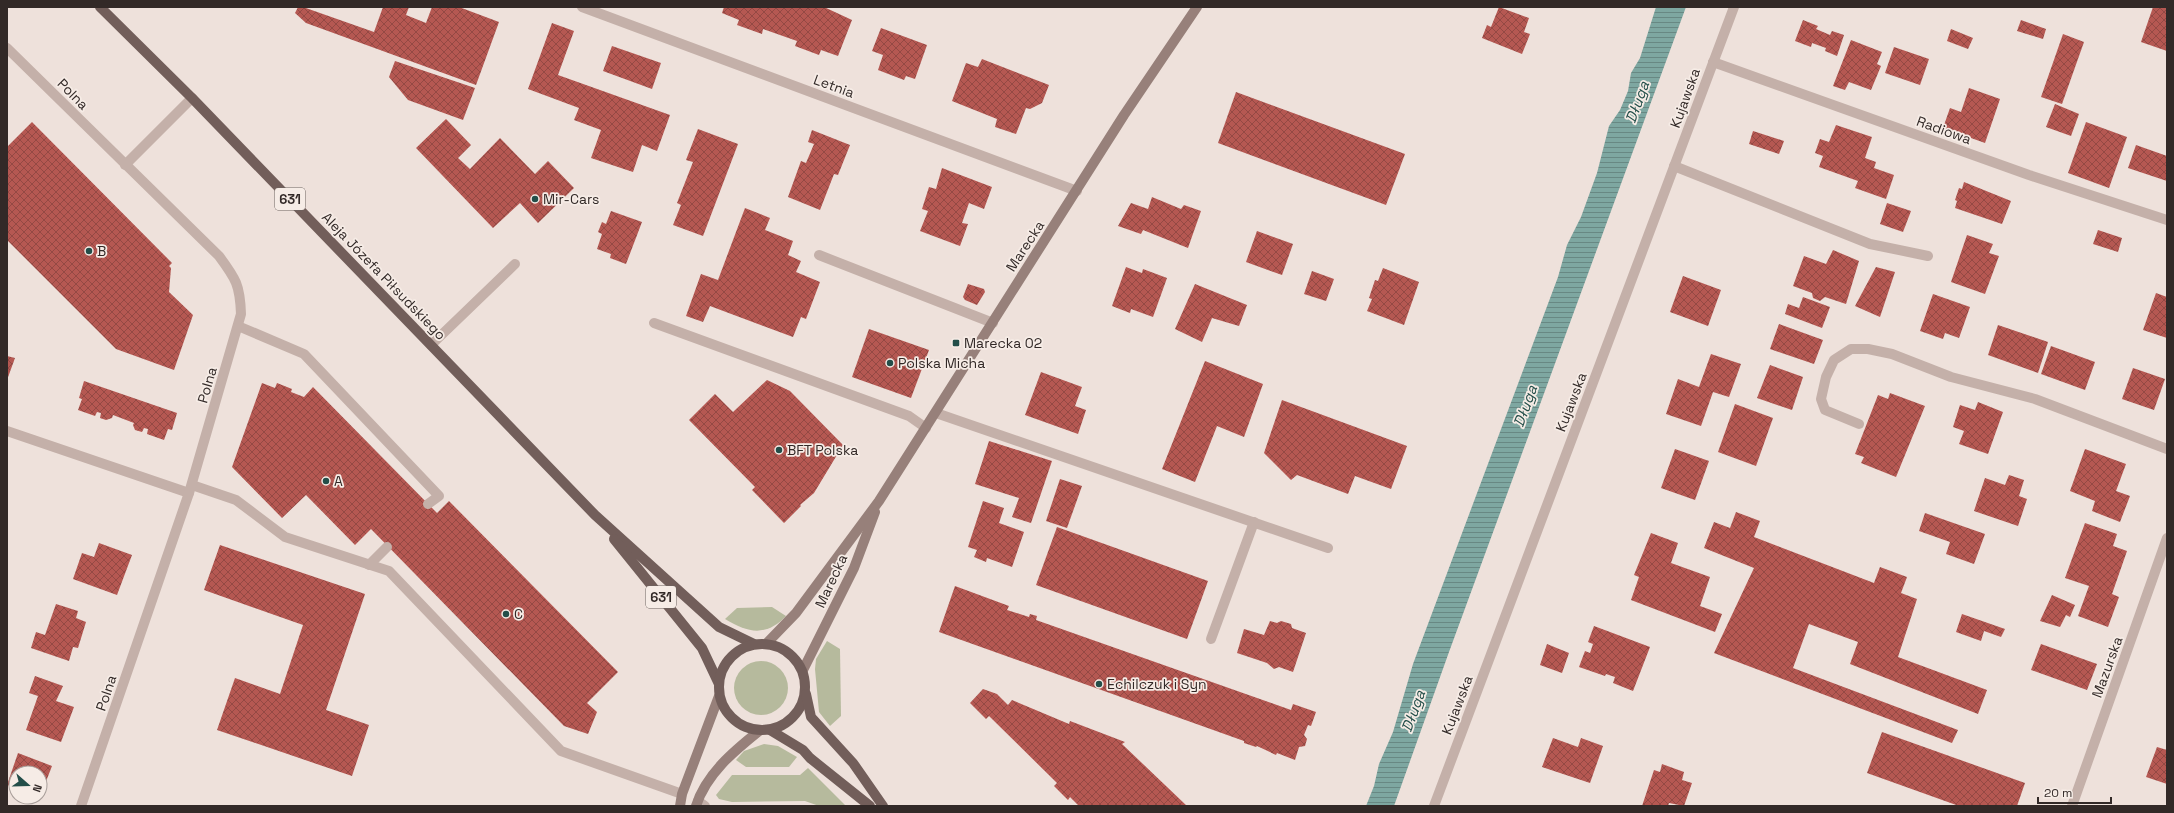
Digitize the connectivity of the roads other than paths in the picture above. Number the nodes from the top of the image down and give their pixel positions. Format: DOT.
graph roads {
  1 [pos="100,7"];
  2 [pos="582,7"];
  3 [pos="1197,7"];
  4 [pos="1734,7"];
  5 [pos="7,48"];
  6 [pos="1713,62"];
  7 [pos="192,98"];
  8 [pos="125,165"];
  9 [pos="1674,166"];
  10 [pos="1077,191"];
  11 [pos="2167,220"];
  12 [pos="819,255"];
  13 [pos="1928,256"];
  14 [pos="515,264"];
  15 [pos="993,322"];
  16 [pos="654,323"];
  17 [pos="238,326"];
  18 [pos="431,345"];
  19 [pos="936,412"];
  20 [pos="1859,424"];
  21 [pos="926,428"];
  22 [pos="7,431"];
  23 [pos="2167,448"];
  24 [pos="191,489"];
  25 [pos="879,501"];
  26 [pos="428,504"];
  27 [pos="595,515"];
  28 [pos="1254,522"];
  29 [pos="2167,538"];
  30 [pos="387,547"];
  31 [pos="1328,548"];
  32 [pos="369,564"];
  33 [pos="1211,639"];
  34 [pos="754,644"];
  35 [pos="766,644"];
  36 [pos="803,670"];
  37 [pos="719,684"];
  38 [pos="806,694"];
  39 [pos="719,696"];
  40 [pos="770,730"];
  41 [pos="759,731"];
  42 [pos="682,794"];
  43 [pos="700,804"];
  44 [pos="81,806"];
  45 [pos="680,806"];
  46 [pos="870,806"];
  47 [pos="883,806"];
  48 [pos="1434,806"];
  49 [pos="2072,806"];
  1 -- 7 [label="main road, Aleja Józefa Piłsudskiego / 631"];
  2 -- 10 [label="street, Letnia"];
  3 -- 10 [label="street, Marecka"];
  4 -- 6 [label="street, Kujawska"];
  5 -- 8 [label="street, Polna"];
  6 -- 9 [label="street, Kujawska"];
  6 -- 11 [label="street, Radiowa"];
  7 -- 8 [label="street"];
  7 -- 18 [label="main road, Aleja Józefa Piłsudskiego / 631"];
  8 -- 17 [label="street, Polna"];
  9 -- 13 [label="street"];
  9 -- 48 [label="street, Kujawska"];
  10 -- 15 [label="street, Marecka"];
  12 -- 15 [label="street"];
  14 -- 18 [label="street"];
  15 -- 19 [label="street, Marecka"];
  16 -- 21 [label="street"];
  17 -- 24 [label="street, Polna"];
  17 -- 26 [label="street"];
  18 -- 27 [label="main road, Aleja Józefa Piłsudskiego / 631"];
  19 -- 21 [label="street, Marecka"];
  19 -- 28 [label="street"];
  20 -- 23 [label="street"];
  21 -- 25 [label="street, Marecka"];
  22 -- 24 [label="street"];
  24 -- 32 [label="street"];
  24 -- 44 [label="street, Polna"];
  25 -- 35 [label="street, Marecka"];
  25 -- 36 [label="street, Marecka"];
  27 -- 34 [label="main road, Aleja Józefa Piłsudskiego / 631"];
  27 -- 37 [label="main road, Aleja Józefa Piłsudskiego / 631"];
  28 -- 31 [label="street"];
  28 -- 33 [label="street"];
  29 -- 49 [label="street, Mazurska"];
  30 -- 32 [label="street"];
  32 -- 42 [label="street"];
  34 -- 35 [label="main road"];
  34 -- 37 [label="main road"];
  35 -- 36 [label="main road"];
  36 -- 38 [label="main road"];
  37 -- 39 [label="main road"];
  38 -- 40 [label="main road"];
  38 -- 47 [label="main road"];
  39 -- 41 [label="main road"];
  39 -- 42 [label="street"];
  40 -- 41 [label="main road"];
  40 -- 46 [label="main road"];
  41 -- 43 [label="street"];
  42 -- 45 [label="street"];
}
